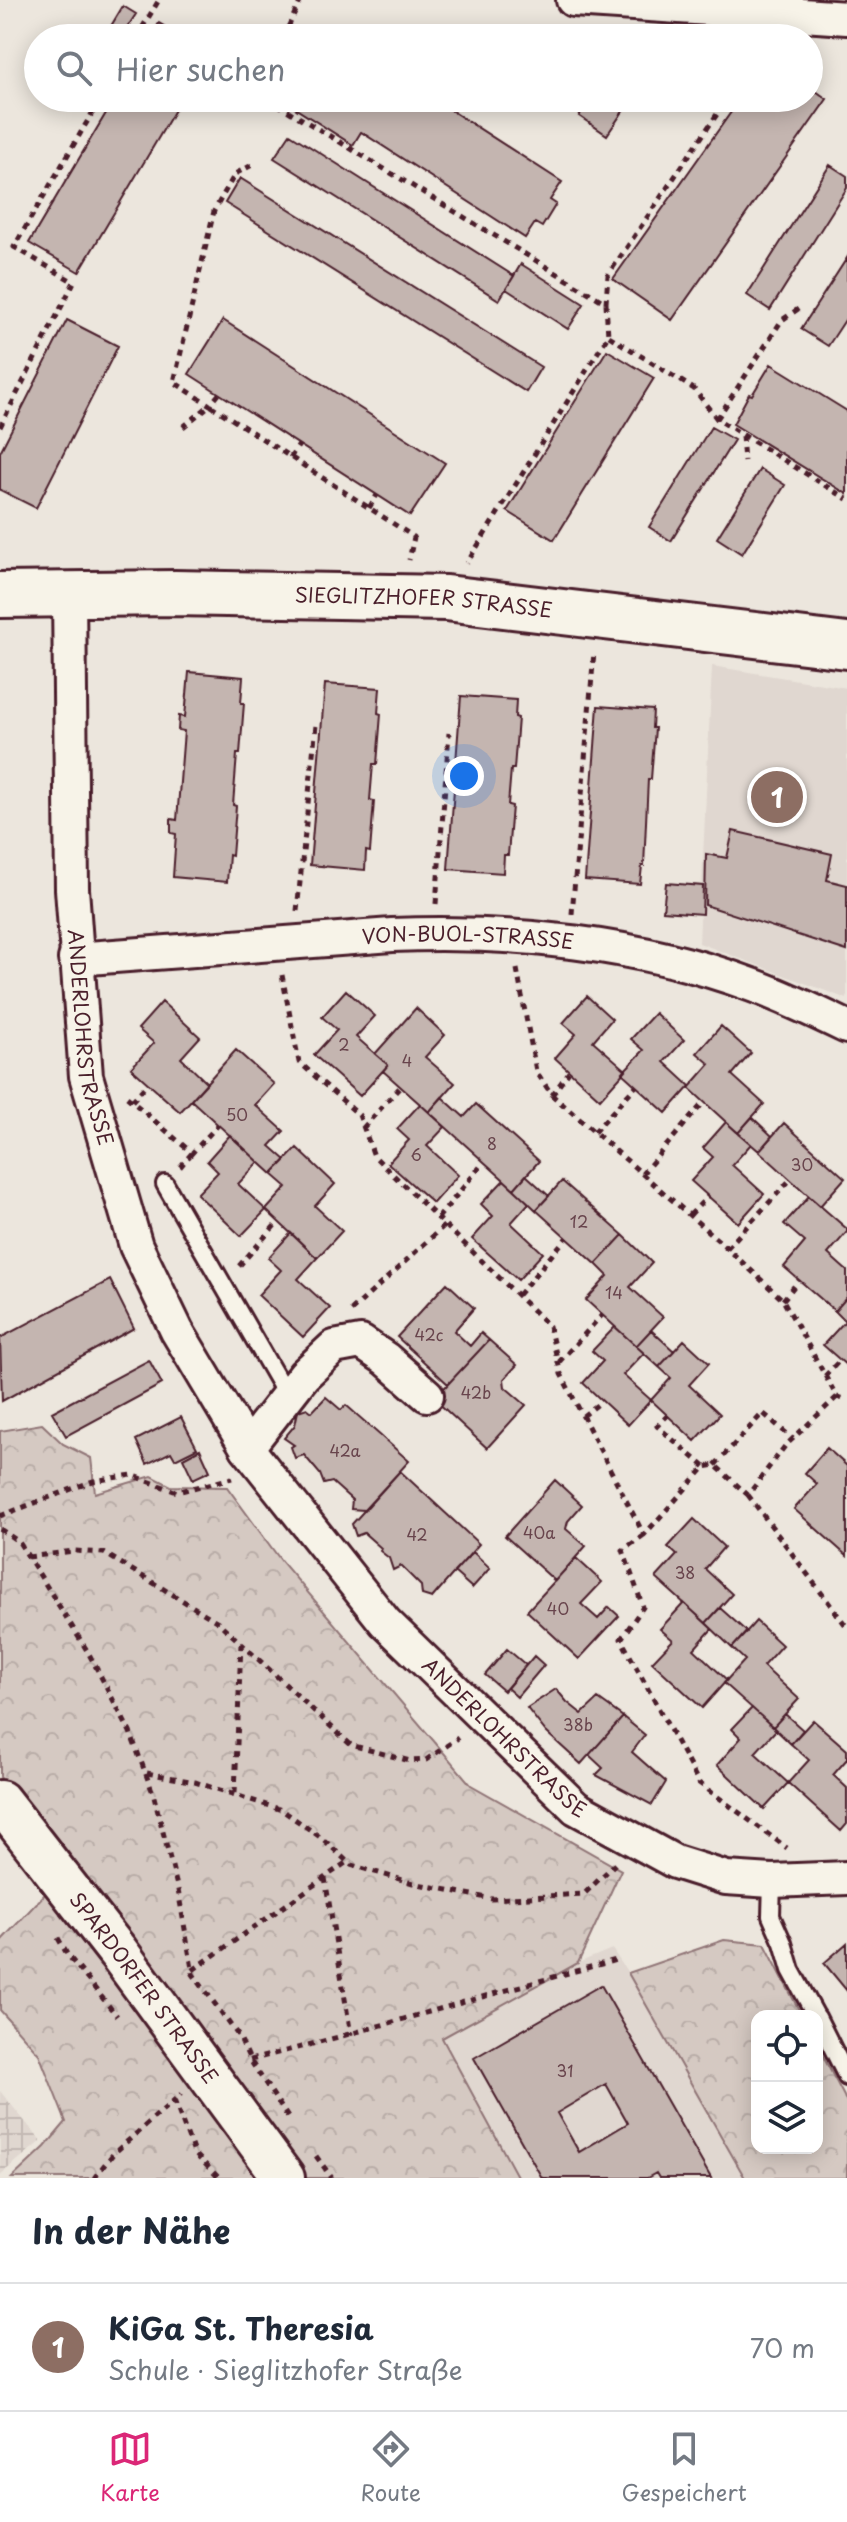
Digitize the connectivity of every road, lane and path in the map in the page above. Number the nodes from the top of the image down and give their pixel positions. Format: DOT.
graph roads {
  1 [pos="159,0"];
  2 [pos="301,0"];
  3 [pos="573,0"];
  4 [pos="766,6"];
  5 [pos="847,18"];
  6 [pos="144,24"];
  7 [pos="290,24"];
  8 [pos="93,112"];
  9 [pos="290,112"];
  10 [pos="719,112"];
  11 [pos="254,164"];
  12 [pos="606,303"];
  13 [pos="801,307"];
  14 [pos="608,336"];
  15 [pos="219,394"];
  16 [pos="210,405"];
  17 [pos="717,419"];
  18 [pos="0,427"];
  19 [pos="183,427"];
  20 [pos="742,435"];
  21 [pos="299,445"];
  22 [pos="290,458"];
  23 [pos="744,461"];
  24 [pos="377,495"];
  25 [pos="847,499"];
  26 [pos="369,508"];
  27 [pos="69,593"];
  28 [pos="0,595"];
  29 [pos="402,596"];
  30 [pos="446,598"];
  31 [pos="597,616"];
  32 [pos="847,646"];
  33 [pos="316,725"];
  34 [pos="449,733"];
  35 [pos="435,933"];
  36 [pos="286,942"];
  37 [pos="570,942"];
  38 [pos="75,959"];
  39 [pos="517,970"];
  40 [pos="847,1027"];
  41 [pos="569,1072"];
  42 [pos="148,1083"];
  43 [pos="401,1086"];
  44 [pos="636,1086"];
  45 [pos="91,1095"];
  46 [pos="552,1095"];
  47 [pos="132,1101"];
  48 [pos="704,1102"];
  49 [pos="218,1125"];
  50 [pos="363,1128"];
  51 [pos="594,1132"];
  52 [pos="484,1162"];
  53 [pos="642,1174"];
  54 [pos="790,1180"];
  55 [pos="165,1184"];
  56 [pos="708,1196"];
  57 [pos="690,1215"];
  58 [pos="438,1218"];
  59 [pos="278,1222"];
  60 [pos="445,1225"];
  61 [pos="567,1237"];
  62 [pos="727,1248"];
  63 [pos="799,1280"];
  64 [pos="222,1285"];
  65 [pos="518,1295"];
  66 [pos="783,1300"];
  67 [pos="602,1315"];
  68 [pos="345,1316"];
  69 [pos="840,1360"];
  70 [pos="559,1363"];
  71 [pos="825,1376"];
  72 [pos="427,1395"];
  73 [pos="287,1396"];
  74 [pos="837,1397"];
  75 [pos="847,1400"];
  76 [pos="602,1401"];
  77 [pos="668,1415"];
  78 [pos="583,1416"];
  79 [pos="793,1439"];
  80 [pos="255,1459"];
  81 [pos="715,1465"];
  82 [pos="705,1467"];
  83 [pos="748,1495"];
  84 [pos="0,1516"];
  85 [pos="0,1529"];
  86 [pos="644,1535"];
  87 [pos="28,1557"];
  88 [pos="847,1627"];
  89 [pos="241,1643"];
  90 [pos="484,1721"];
  91 [pos="146,1773"];
  92 [pos="235,1793"];
  93 [pos="0,1801"];
  94 [pos="638,1842"];
  95 [pos="347,1862"];
  96 [pos="325,1878"];
  97 [pos="839,1879"];
  98 [pos="772,1881"];
  99 [pos="620,1959"];
  100 [pos="193,1970"];
  101 [pos="813,2010"];
  102 [pos="823,2029"];
  103 [pos="351,2035"];
  104 [pos="250,2060"];
  105 [pos="208,2074"];
  106 [pos="847,2077"];
  107 [pos="174,2100"];
  108 [pos="297,2131"];
  109 [pos="299,2166"];
  110 [pos="94,2178"];
  111 [pos="219,2178"];
  112 [pos="332,2178"];
  1 -- 6 [label="path"];
  2 -- 7 [label="path"];
  3 -- 4 [label="street"];
  4 -- 5 [label="street"];
  8 -- 18 [label="path"];
  9 -- 12 [label="path"];
  10 -- 12 [label="path"];
  11 -- 16 [label="path"];
  12 -- 14 [label="path"];
  13 -- 17 [label="path"];
  14 -- 17 [label="path"];
  14 -- 30 [label="path"];
  15 -- 16 [label="path"];
  16 -- 19 [label="path"];
  16 -- 22 [label="path"];
  17 -- 20 [label="path"];
  20 -- 23 [label="path"];
  20 -- 25 [label="path"];
  21 -- 22 [label="path"];
  22 -- 26 [label="path"];
  24 -- 26 [label="path"];
  26 -- 29 [label="path"];
  27 -- 28 [label="main road, SIEGLITZHOFER STRASSE"];
  27 -- 29 [label="main road, SIEGLITZHOFER STRASSE"];
  27 -- 38 [label="street, ANDERLOHRSTRASSE"];
  29 -- 30 [label="main road, SIEGLITZHOFER STRASSE"];
  30 -- 31 [label="main road, SIEGLITZHOFER STRASSE"];
  31 -- 32 [label="main road, SIEGLITZHOFER STRASSE"];
  31 -- 37 [label="path"];
  33 -- 36 [label="path"];
  34 -- 35 [label="path"];
  35 -- 36 [label="street, VON-BUOL-STRASSE"];
  35 -- 37 [label="street, VON-BUOL-STRASSE"];
  36 -- 38 [label="street, VON-BUOL-STRASSE"];
  36 -- 50 [label="path"];
  37 -- 40 [label="street, VON-BUOL-STRASSE"];
  38 -- 45 [label="street, ANDERLOHRSTRASSE"];
  39 -- 46 [label="path"];
  41 -- 46 [label="path"];
  42 -- 47 [label="path"];
  43 -- 50 [label="path"];
  44 -- 51 [label="path"];
  45 -- 47 [label="path"];
  45 -- 80 [label="street, ANDERLOHRSTRASSE"];
  46 -- 51 [label="path"];
  47 -- 49 [label="path"];
  48 -- 53 [label="path"];
  50 -- 58 [label="path"];
  51 -- 53 [label="path"];
  52 -- 58 [label="path"];
  53 -- 57 [label="path"];
  54 -- 62 [label="path"];
  55 -- 64 [label="lane"];
  56 -- 57 [label="path"];
  57 -- 62 [label="path"];
  58 -- 60 [label="path"];
  59 -- 64 [label="path"];
  60 -- 65 [label="path"];
  60 -- 68 [label="path"];
  61 -- 65 [label="path"];
  62 -- 66 [label="path"];
  63 -- 66 [label="path"];
  64 -- 73 [label="lane"];
  65 -- 70 [label="path"];
  66 -- 71 [label="path"];
  67 -- 70 [label="path"];
  69 -- 71 [label="path"];
  70 -- 78 [label="path"];
  71 -- 74 [label="path"];
  72 -- 73 [label="street"];
  73 -- 80 [label="street"];
  74 -- 75 [label="path"];
  74 -- 79 [label="path"];
  76 -- 78 [label="path"];
  77 -- 82 [label="path"];
  78 -- 86 [label="path"];
  79 -- 81 [label="path"];
  79 -- 83 [label="path"];
  80 -- 84 [label="path"];
  80 -- 90 [label="street, ANDERLOHRSTRASSE"];
  81 -- 82 [label="path"];
  81 -- 83 [label="path"];
  82 -- 86 [label="path"];
  83 -- 88 [label="path"];
  85 -- 87 [label="path"];
  86 -- 97 [label="path"];
  87 -- 89 [label="path"];
  87 -- 91 [label="path"];
  89 -- 90 [label="path"];
  89 -- 92 [label="path"];
  90 -- 94 [label="street, ANDERLOHRSTRASSE"];
  91 -- 92 [label="path"];
  91 -- 100 [label="path"];
  92 -- 95 [label="path"];
  93 -- 105 [label="street, SPARDORFER STRASSE"];
  94 -- 95 [label="path"];
  94 -- 98 [label="street, ANDERLOHRSTRASSE"];
  95 -- 96 [label="path"];
  96 -- 100 [label="path"];
  96 -- 103 [label="path"];
  97 -- 98 [label="street, ANDERLOHRSTRASSE"];
  98 -- 101 [label="lane"];
  99 -- 103 [label="path"];
  100 -- 104 [label="path"];
  102 -- 106 [label="lane"];
  103 -- 104 [label="path"];
  104 -- 105 [label="path"];
  104 -- 108 [label="path"];
  105 -- 107 [label="path"];
  105 -- 109 [label="street, SPARDORFER STRASSE"];
  107 -- 110 [label="path"];
  107 -- 111 [label="path"];
  109 -- 112 [label="path"];
}
